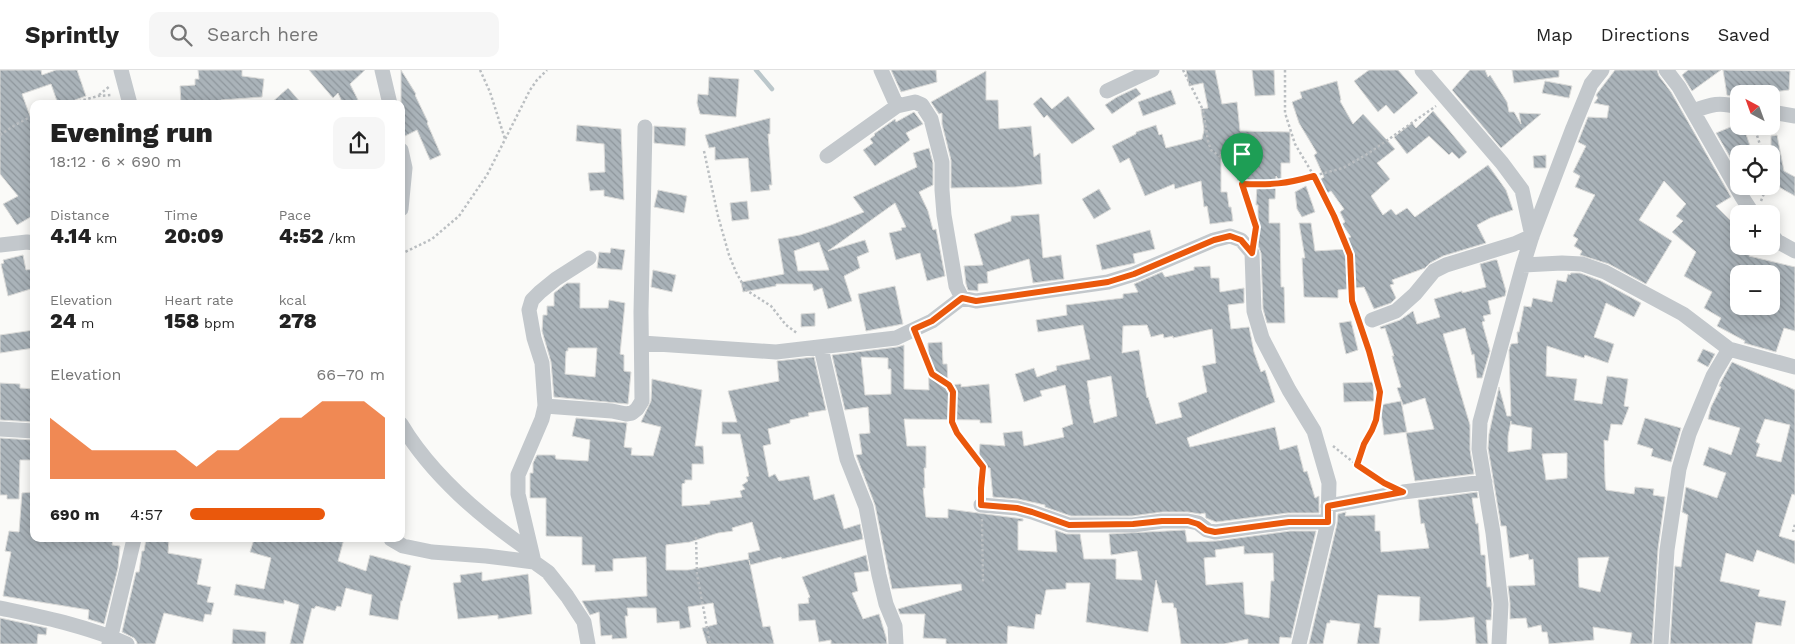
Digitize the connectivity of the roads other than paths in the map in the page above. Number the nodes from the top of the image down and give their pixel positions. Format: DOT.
graph roads {
  1 [pos="121,70"];
  2 [pos="382,70"];
  3 [pos="881,70"];
  4 [pos="1152,70"];
  5 [pos="1422,70"];
  6 [pos="1602,70"];
  7 [pos="1666,70"];
  8 [pos="1107,91"];
  9 [pos="129,100"];
  10 [pos="389,100"];
  11 [pos="1730,105"];
  12 [pos="896,106"];
  13 [pos="1693,111"];
  14 [pos="1780,114"];
  15 [pos="1795,116"];
  16 [pos="645,127"];
  17 [pos="827,156"];
  18 [pos="1748,205"];
  19 [pos="1532,236"];
  20 [pos="30,242"];
  21 [pos="1780,243"];
  22 [pos="0,245"];
  23 [pos="1795,251"];
  24 [pos="589,258"];
  25 [pos="1523,266"];
  26 [pos="962,298"];
  27 [pos="1372,320"];
  28 [pos="642,343"];
  29 [pos="821,348"];
  30 [pos="1729,349"];
  31 [pos="1795,367"];
  32 [pos="545,406"];
  33 [pos="0,429"];
  34 [pos="405,430"];
  35 [pos="30,431"];
  36 [pos="1484,482"];
  37 [pos="981,505"];
  38 [pos="1328,506"];
  39 [pos="1328,522"];
  40 [pos="133,542"];
  41 [pos="396,542"];
  42 [pos="532,556"];
  43 [pos="0,608"];
  44 [pos="109,640"];
  45 [pos="127,644"];
  46 [pos="588,644"];
  47 [pos="896,644"];
  48 [pos="1299,644"];
  49 [pos="1499,644"];
  50 [pos="1660,644"];
  1 -- 9 [label="street"];
  2 -- 10 [label="street"];
  3 -- 12 [label="street"];
  4 -- 8 [label="street"];
  5 -- 19 [label="street"];
  6 -- 19 [label="street"];
  7 -- 13 [label="street"];
  11 -- 13 [label="street"];
  12 -- 17 [label="street"];
  12 -- 26 [label="street"];
  13 -- 18 [label="street"];
  14 -- 15 [label="street"];
  16 -- 28 [label="street"];
  19 -- 25 [label="street"];
  19 -- 27 [label="street"];
  20 -- 22 [label="street"];
  21 -- 23 [label="street"];
  24 -- 32 [label="street"];
  25 -- 30 [label="street"];
  25 -- 36 [label="street"];
  26 -- 29 [label="street"];
  26 -- 38 [label="street"];
  28 -- 29 [label="street"];
  28 -- 32 [label="street"];
  29 -- 47 [label="street"];
  30 -- 31 [label="street"];
  30 -- 50 [label="street"];
  32 -- 42 [label="street"];
  33 -- 35 [label="street"];
  34 -- 42 [label="street"];
  36 -- 38 [label="street"];
  36 -- 49 [label="street"];
  37 -- 39 [label="street"];
  38 -- 39 [label="street"];
  39 -- 48 [label="street"];
  40 -- 44 [label="street"];
  41 -- 42 [label="street"];
  42 -- 46 [label="street"];
  43 -- 44 [label="street"];
  44 -- 45 [label="street"];
}
